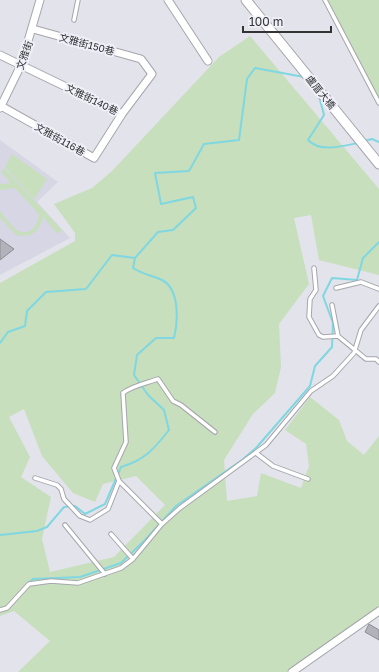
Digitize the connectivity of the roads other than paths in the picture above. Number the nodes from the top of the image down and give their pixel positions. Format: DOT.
graph roads {
  1 [pos="40,0"];
  2 [pos="78,0"];
  3 [pos="168,0"];
  4 [pos="246,0"];
  5 [pos="325,0"];
  6 [pos="74,20"];
  7 [pos="33,29"];
  8 [pos="0,55"];
  9 [pos="141,59"];
  10 [pos="208,61"];
  11 [pos="21,65"];
  12 [pos="379,103"];
  13 [pos="0,106"];
  14 [pos="122,114"];
  15 [pos="379,164"];
  16 [pos="314,268"];
  17 [pos="336,288"];
  18 [pos="379,289"];
  19 [pos="332,305"];
  20 [pos="379,306"];
  21 [pos="337,336"];
  22 [pos="355,349"];
  23 [pos="379,362"];
  24 [pos="215,432"];
  25 [pos="256,453"];
  26 [pos="35,478"];
  27 [pos="308,479"];
  28 [pos="118,480"];
  29 [pos="161,523"];
  30 [pos="65,525"];
  31 [pos="111,534"];
  32 [pos="132,559"];
  33 [pos="104,573"];
  34 [pos="0,610"];
  35 [pos="379,611"];
  36 [pos="292,672"];
  1 -- 7 [label="street, 文雅街"];
  2 -- 6 [label="lane"];
  3 -- 10 [label="street"];
  4 -- 15 [label="street, 盧厝大橋"];
  5 -- 12 [label="lane"];
  7 -- 9 [label="street, 文雅街150巷"];
  7 -- 11 [label="street, 文雅街"];
  8 -- 11 [label="street, 文雅街140巷"];
  9 -- 14 [label="street, 文雅街140巷"];
  11 -- 13 [label="street, 文雅街"];
  11 -- 14 [label="street, 文雅街140巷"];
  13 -- 14 [label="street, 文雅街116巷"];
  16 -- 21 [label="lane"];
  17 -- 18 [label="lane"];
  19 -- 21 [label="lane"];
  20 -- 22 [label="lane"];
  21 -- 22 [label="lane"];
  22 -- 23 [label="lane"];
  22 -- 25 [label="lane"];
  24 -- 28 [label="lane"];
  25 -- 27 [label="lane"];
  25 -- 29 [label="lane"];
  26 -- 28 [label="lane"];
  28 -- 29 [label="lane"];
  29 -- 32 [label="lane"];
  30 -- 33 [label="lane"];
  31 -- 32 [label="lane"];
  32 -- 33 [label="lane"];
  33 -- 34 [label="lane"];
  35 -- 36 [label="street"];
}
